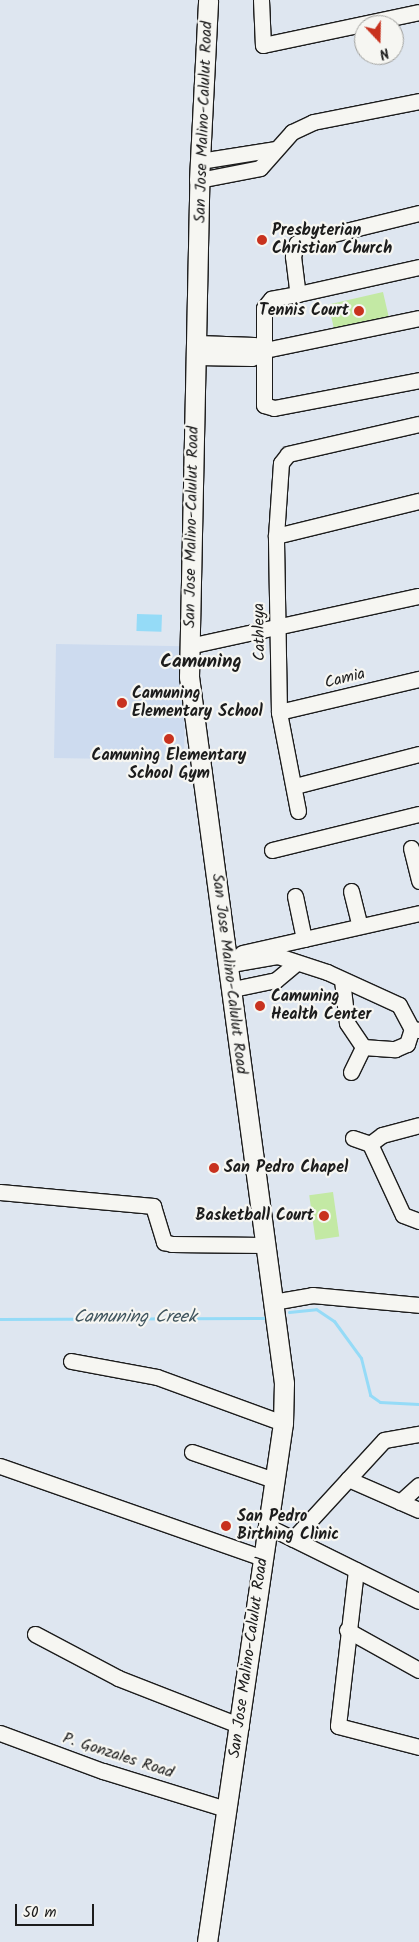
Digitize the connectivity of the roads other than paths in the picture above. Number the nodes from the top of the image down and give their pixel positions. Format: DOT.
graph roads {
  1 [pos="208,0"];
  2 [pos="261,0"];
  3 [pos="419,12"];
  4 [pos="419,101"];
  5 [pos="276,149"];
  6 [pos="229,156"];
  7 [pos="200,161"];
  8 [pos="232,176"];
  9 [pos="199,180"];
  10 [pos="419,213"];
  11 [pos="419,267"];
  12 [pos="298,294"];
  13 [pos="419,318"];
  14 [pos="197,350"];
  15 [pos="265,350"];
  16 [pos="419,380"];
  17 [pos="419,424"];
  18 [pos="419,501"];
  19 [pos="276,536"];
  20 [pos="419,596"];
  21 [pos="277,629"];
  22 [pos="189,646"];
  23 [pos="419,679"];
  24 [pos="279,712"];
  25 [pos="419,754"];
  26 [pos="295,786"];
  27 [pos="298,811"];
  28 [pos="419,814"];
  29 [pos="411,848"];
  30 [pos="272,850"];
  31 [pos="419,881"];
  32 [pos="351,891"];
  33 [pos="295,896"];
  34 [pos="419,913"];
  35 [pos="360,926"];
  36 [pos="304,939"];
  37 [pos="230,960"];
  38 [pos="295,964"];
  39 [pos="342,980"];
  40 [pos="233,989"];
  41 [pos="416,1029"];
  42 [pos="363,1047"];
  43 [pos="351,1072"];
  44 [pos="419,1125"];
  45 [pos="353,1138"];
  46 [pos="370,1144"];
  47 [pos="0,1192"];
  48 [pos="419,1221"];
  49 [pos="264,1245"];
  50 [pos="273,1302"];
  51 [pos="419,1304"];
  52 [pos="71,1362"];
  53 [pos="283,1423"];
  54 [pos="419,1434"];
  55 [pos="192,1452"];
  56 [pos="0,1466"];
  57 [pos="348,1479"];
  58 [pos="274,1480"];
  59 [pos="419,1485"];
  60 [pos="400,1502"];
  61 [pos="419,1510"];
  62 [pos="267,1526"];
  63 [pos="294,1539"];
  64 [pos="262,1558"];
  65 [pos="356,1570"];
  66 [pos="419,1601"];
  67 [pos="347,1630"];
  68 [pos="35,1634"];
  69 [pos="419,1670"];
  70 [pos="241,1726"];
  71 [pos="0,1733"];
  72 [pos="419,1747"];
  73 [pos="226,1809"];
  74 [pos="207,1942"];
  1 -- 7 [label="main road, San Jose Malino-Calulut Road"];
  2 -- 3 [label="street"];
  4 -- 5 [label="street"];
  5 -- 6 [label="street"];
  5 -- 8 [label="street"];
  6 -- 7 [label="street"];
  6 -- 8 [label="street"];
  7 -- 9 [label="main road, San Jose Malino-Calulut Road"];
  8 -- 9 [label="street"];
  9 -- 14 [label="main road, San Jose Malino-Calulut Road"];
  10 -- 12 [label="street"];
  11 -- 12 [label="street"];
  12 -- 15 [label="street"];
  13 -- 15 [label="street"];
  14 -- 15 [label="street"];
  14 -- 22 [label="main road, San Jose Malino-Calulut Road"];
  15 -- 16 [label="street"];
  17 -- 19 [label="street, Cathleya"];
  18 -- 19 [label="street"];
  19 -- 21 [label="street, Cathleya"];
  20 -- 21 [label="street"];
  21 -- 22 [label="street"];
  21 -- 24 [label="street, Cathleya"];
  22 -- 37 [label="main road, San Jose Malino-Calulut Road"];
  23 -- 24 [label="street, Camia"];
  24 -- 26 [label="street, Cathleya"];
  25 -- 26 [label="street"];
  26 -- 27 [label="street, Cathleya"];
  28 -- 30 [label="street"];
  29 -- 31 [label="street"];
  32 -- 35 [label="street"];
  33 -- 36 [label="street"];
  34 -- 35 [label="street"];
  35 -- 36 [label="street"];
  36 -- 37 [label="street"];
  37 -- 38 [label="street"];
  37 -- 40 [label="main road, San Jose Malino-Calulut Road"];
  38 -- 39 [label="street"];
  38 -- 40 [label="street"];
  39 -- 41 [label="street"];
  39 -- 42 [label="street"];
  40 -- 49 [label="main road, San Jose Malino-Calulut Road"];
  41 -- 42 [label="street"];
  42 -- 43 [label="street"];
  44 -- 46 [label="street"];
  45 -- 46 [label="street"];
  46 -- 48 [label="street"];
  47 -- 49 [label="street"];
  49 -- 50 [label="main road, San Jose Malino-Calulut Road"];
  50 -- 51 [label="street"];
  50 -- 53 [label="main road, San Jose Malino-Calulut Road"];
  52 -- 53 [label="street"];
  53 -- 58 [label="main road, San Jose Malino-Calulut Road"];
  54 -- 57 [label="street"];
  55 -- 58 [label="street"];
  56 -- 64 [label="street"];
  57 -- 60 [label="street"];
  57 -- 63 [label="street"];
  58 -- 62 [label="main road, San Jose Malino-Calulut Road"];
  59 -- 60 [label="street"];
  60 -- 61 [label="street"];
  62 -- 63 [label="street"];
  62 -- 64 [label="main road, San Jose Malino-Calulut Road"];
  63 -- 65 [label="street"];
  64 -- 70 [label="main road, San Jose Malino-Calulut Road"];
  65 -- 66 [label="street"];
  65 -- 67 [label="street"];
  67 -- 69 [label="street"];
  67 -- 72 [label="street"];
  68 -- 70 [label="street"];
  70 -- 73 [label="main road, San Jose Malino-Calulut Road"];
  71 -- 73 [label="street, P. Gonzales Road"];
  73 -- 74 [label="main road, San Jose Malino-Calulut Road"];
}
